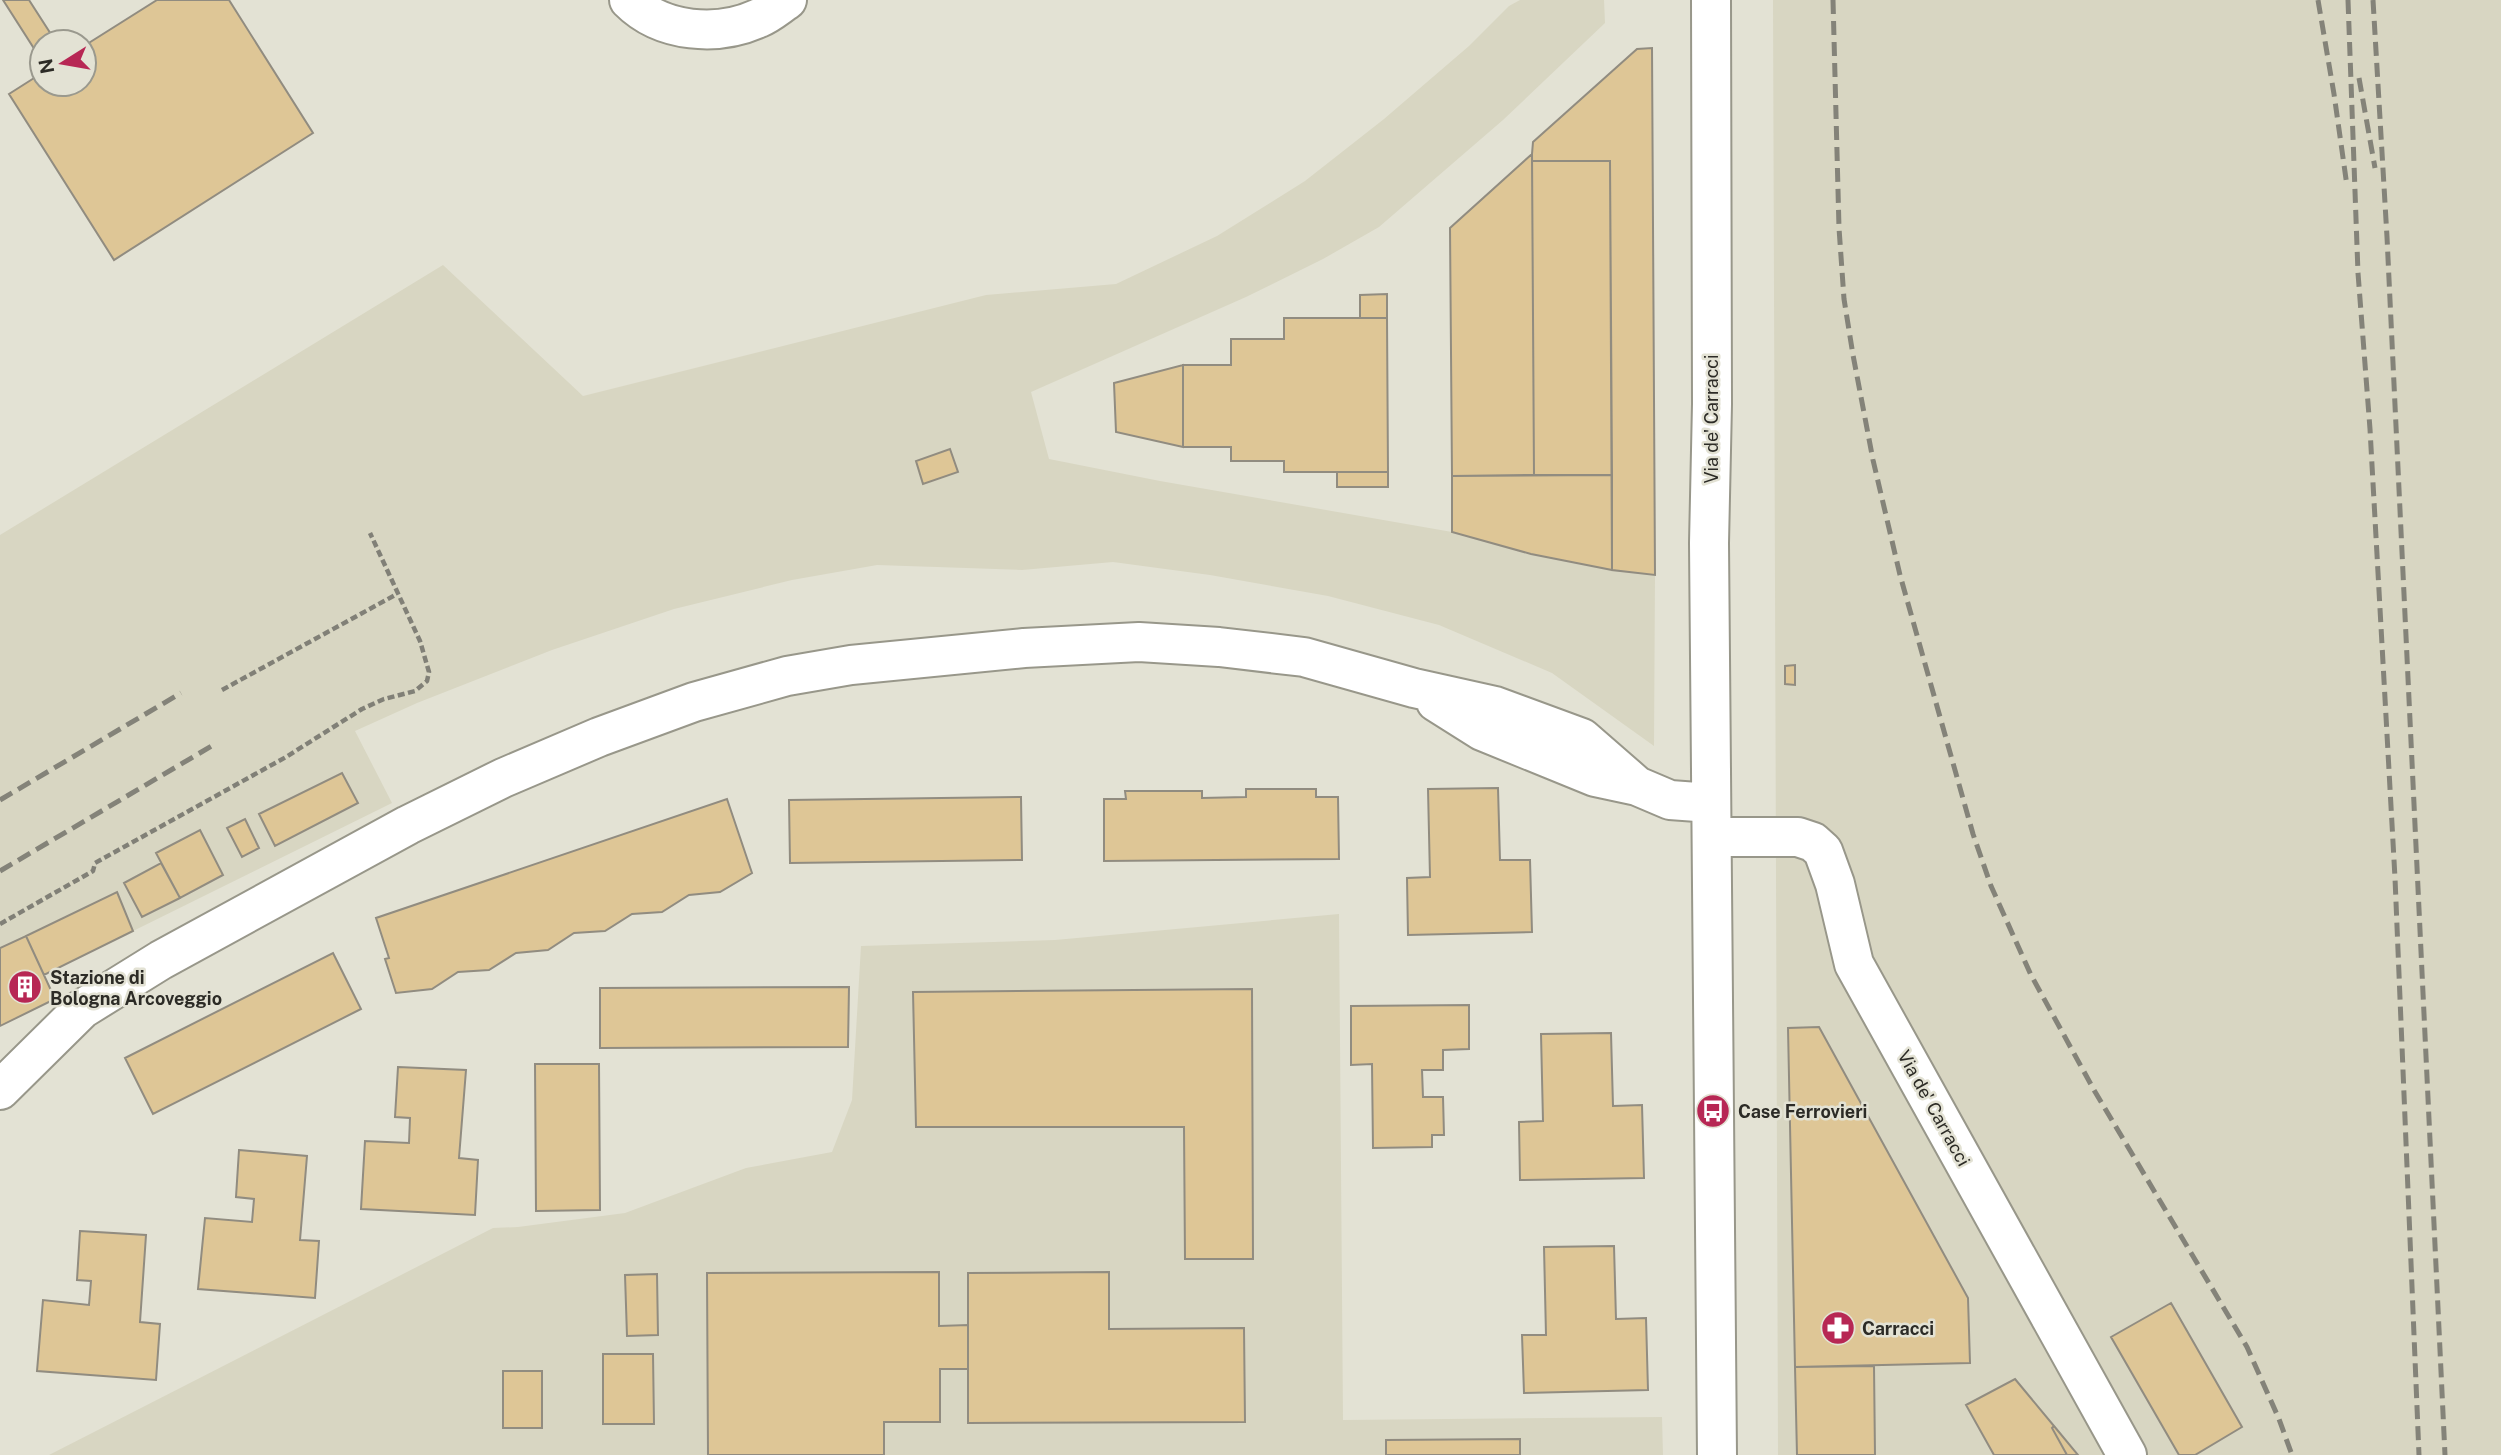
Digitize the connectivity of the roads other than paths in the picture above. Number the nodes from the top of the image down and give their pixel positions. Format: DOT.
graph roads {
  1 [pos="629,0"];
  2 [pos="794,0"];
  3 [pos="1710,0"];
  4 [pos="774,9"];
  5 [pos="1711,820"];
  6 [pos="0,1090"];
  7 [pos="1717,1455"];
  8 [pos="2127,1455"];
  1 -- 4 [label="street"];
  2 -- 4 [label="street"];
  3 -- 5 [label="street, Via de' Carracci"];
  5 -- 6 [label="street"];
  5 -- 7 [label="street, Via de' Carracci"];
  5 -- 8 [label="street, Via de' Carracci"];
}
